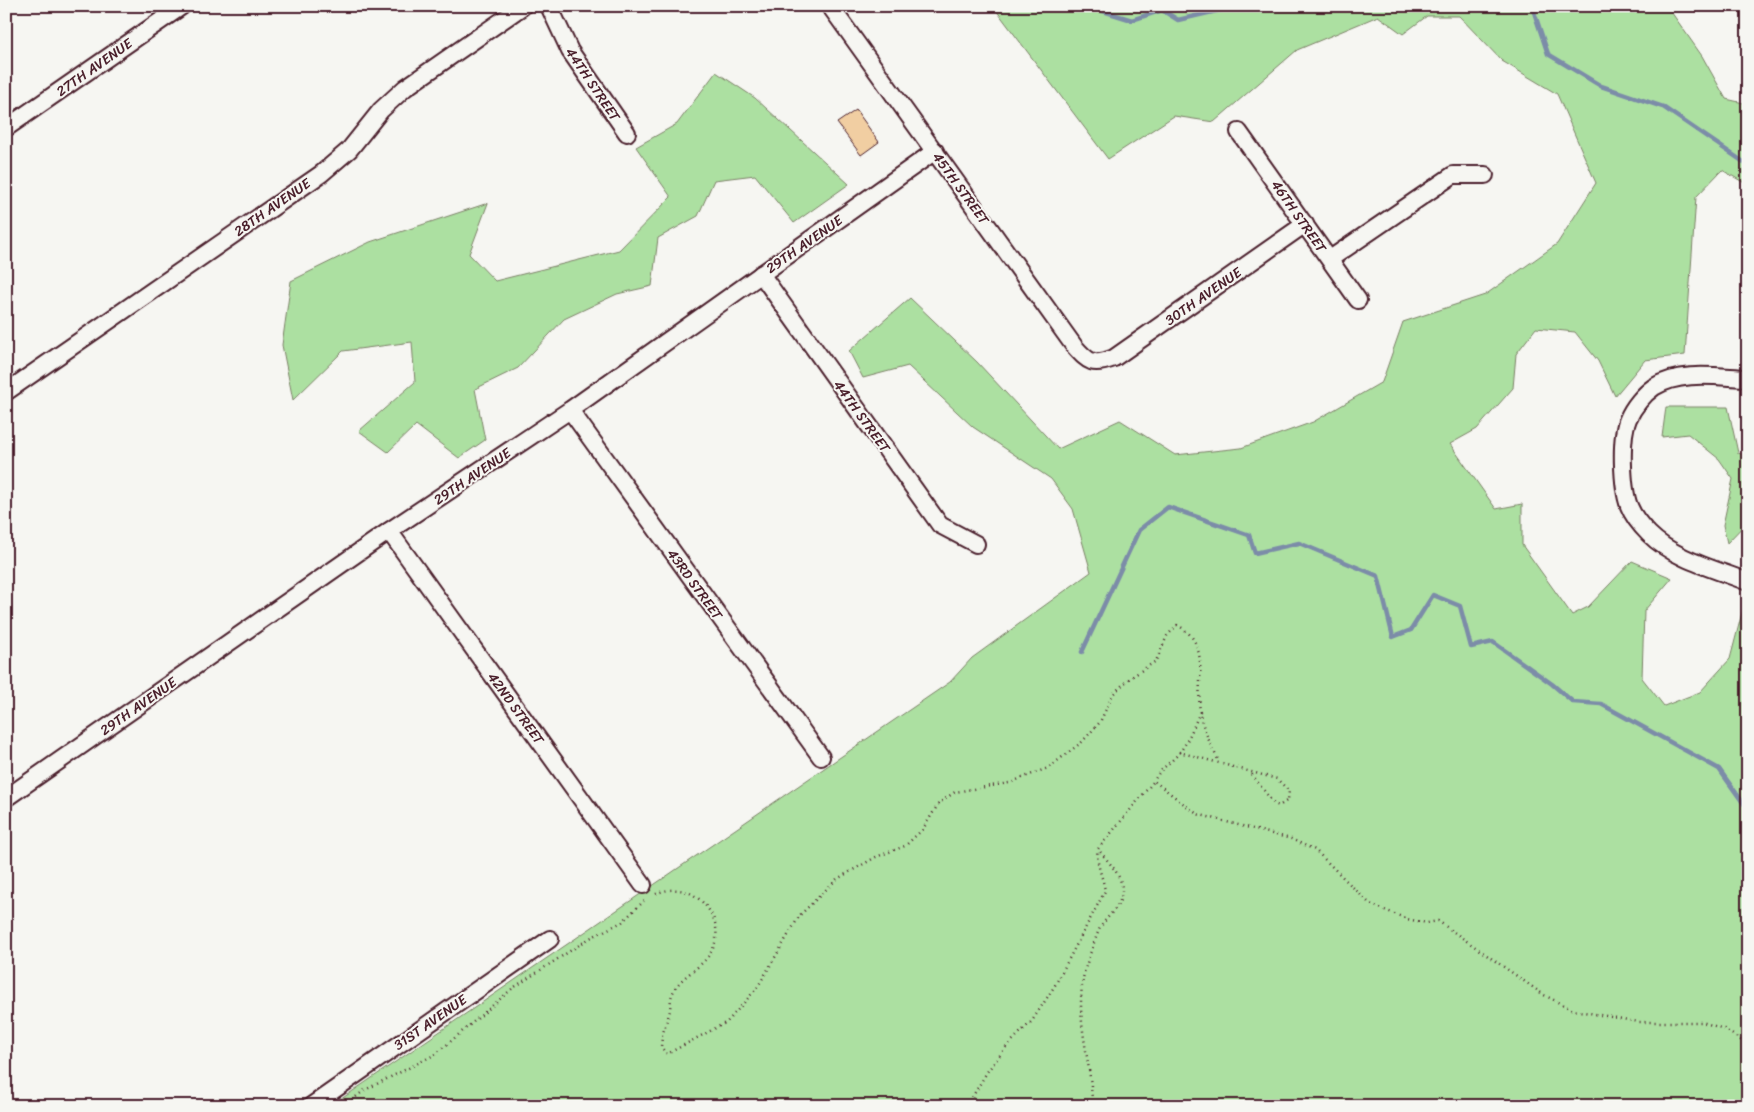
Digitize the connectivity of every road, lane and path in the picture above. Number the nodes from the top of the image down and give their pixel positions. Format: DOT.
graph roads {
  1 [pos="182,6"];
  2 [pos="524,6"];
  3 [pos="549,6"];
  4 [pos="830,6"];
  5 [pos="6,128"];
  6 [pos="1239,132"];
  7 [pos="627,133"];
  8 [pos="935,152"];
  9 [pos="1485,175"];
  10 [pos="1305,224"];
  11 [pos="1330,259"];
  12 [pos="761,274"];
  13 [pos="1358,300"];
  14 [pos="1098,363"];
  15 [pos="1748,378"];
  16 [pos="6,392"];
  17 [pos="570,410"];
  18 [pos="389,531"];
  19 [pos="976,544"];
  20 [pos="1748,582"];
  21 [pos="1200,712"];
  22 [pos="1179,752"];
  23 [pos="821,757"];
  24 [pos="1219,762"];
  25 [pos="1252,773"];
  26 [pos="1154,781"];
  27 [pos="6,798"];
  28 [pos="1098,849"];
  29 [pos="643,885"];
  30 [pos="550,939"];
  31 [pos="1748,1045"];
  32 [pos="311,1106"];
  33 [pos="344,1106"];
  34 [pos="967,1106"];
  35 [pos="1092,1106"];
  1 -- 5 [label="street, 27TH AVENUE"];
  2 -- 16 [label="street, 28TH AVENUE"];
  3 -- 7 [label="street, 44TH STREET"];
  4 -- 8 [label="street, 45TH STREET"];
  6 -- 10 [label="street, 46TH STREET"];
  8 -- 12 [label="street, 29TH AVENUE"];
  8 -- 14 [label="street, 45TH STREET"];
  9 -- 11 [label="street"];
  10 -- 11 [label="street, 46TH STREET"];
  10 -- 14 [label="street, 30TH AVENUE"];
  11 -- 13 [label="street, 46TH STREET"];
  12 -- 17 [label="street, 29TH AVENUE"];
  12 -- 19 [label="street, 44TH STREET"];
  15 -- 20 [label="street"];
  17 -- 18 [label="street, 29TH AVENUE"];
  17 -- 23 [label="street, 43RD STREET"];
  18 -- 27 [label="street, 29TH AVENUE"];
  18 -- 29 [label="street, 42ND STREET"];
  21 -- 22 [label="path"];
  21 -- 24 [label="path"];
  21 -- 33 [label="path"];
  22 -- 24 [label="path"];
  22 -- 26 [label="path"];
  24 -- 25 [label="path"];
  25 -- 25 [label="path"];
  26 -- 28 [label="path"];
  26 -- 31 [label="path"];
  28 -- 34 [label="path"];
  28 -- 35 [label="path"];
  30 -- 32 [label="street, 31ST AVENUE"];
}
